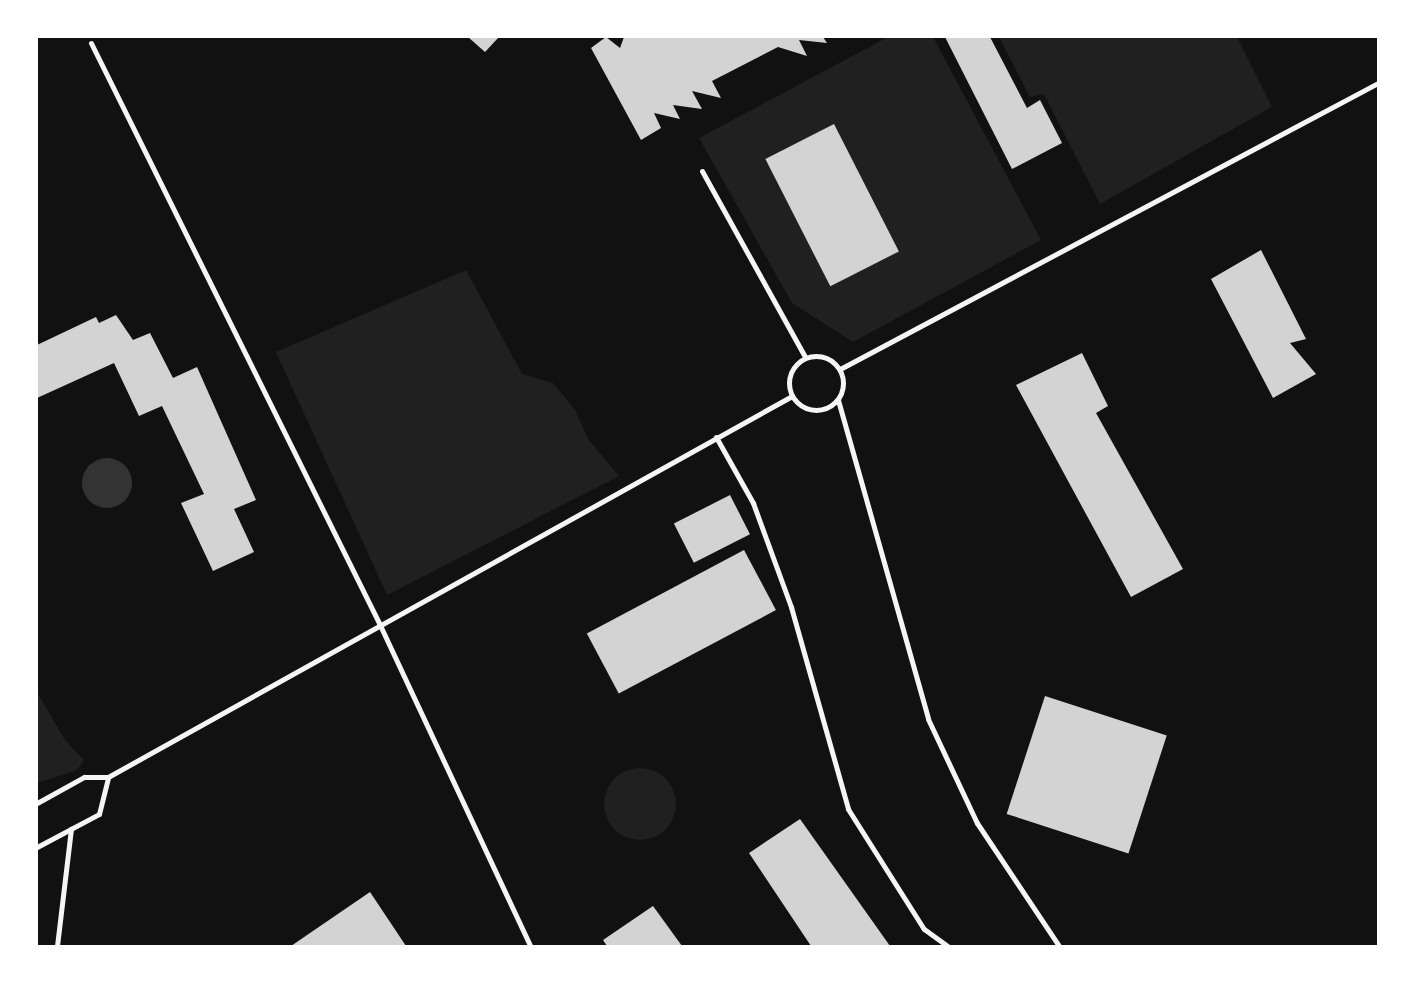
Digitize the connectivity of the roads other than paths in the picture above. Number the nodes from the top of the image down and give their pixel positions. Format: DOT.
graph roads {
  1 [pos="90,43"];
  2 [pos="1378,83"];
  3 [pos="702,171"];
  4 [pos="805,357"];
  5 [pos="840,369"];
  6 [pos="792,396"];
  7 [pos="838,400"];
  8 [pos="716,437"];
  9 [pos="379,623"];
  10 [pos="108,777"];
  11 [pos="37,803"];
  12 [pos="71,829"];
  13 [pos="37,847"];
  14 [pos="58,946"];
  15 [pos="530,946"];
  16 [pos="947,946"];
  17 [pos="1059,946"];
  1 -- 9 [label="lane"];
  2 -- 5 [label="lane"];
  3 -- 4 [label="lane"];
  4 -- 5 [label="lane"];
  4 -- 6 [label="lane"];
  5 -- 7 [label="lane"];
  6 -- 7 [label="lane"];
  6 -- 8 [label="lane"];
  7 -- 17 [label="lane"];
  8 -- 9 [label="lane"];
  8 -- 16 [label="lane"];
  9 -- 10 [label="lane"];
  9 -- 15 [label="lane"];
  10 -- 11 [label="lane"];
  10 -- 12 [label="lane"];
  12 -- 13 [label="lane"];
  12 -- 14 [label="lane"];
}
